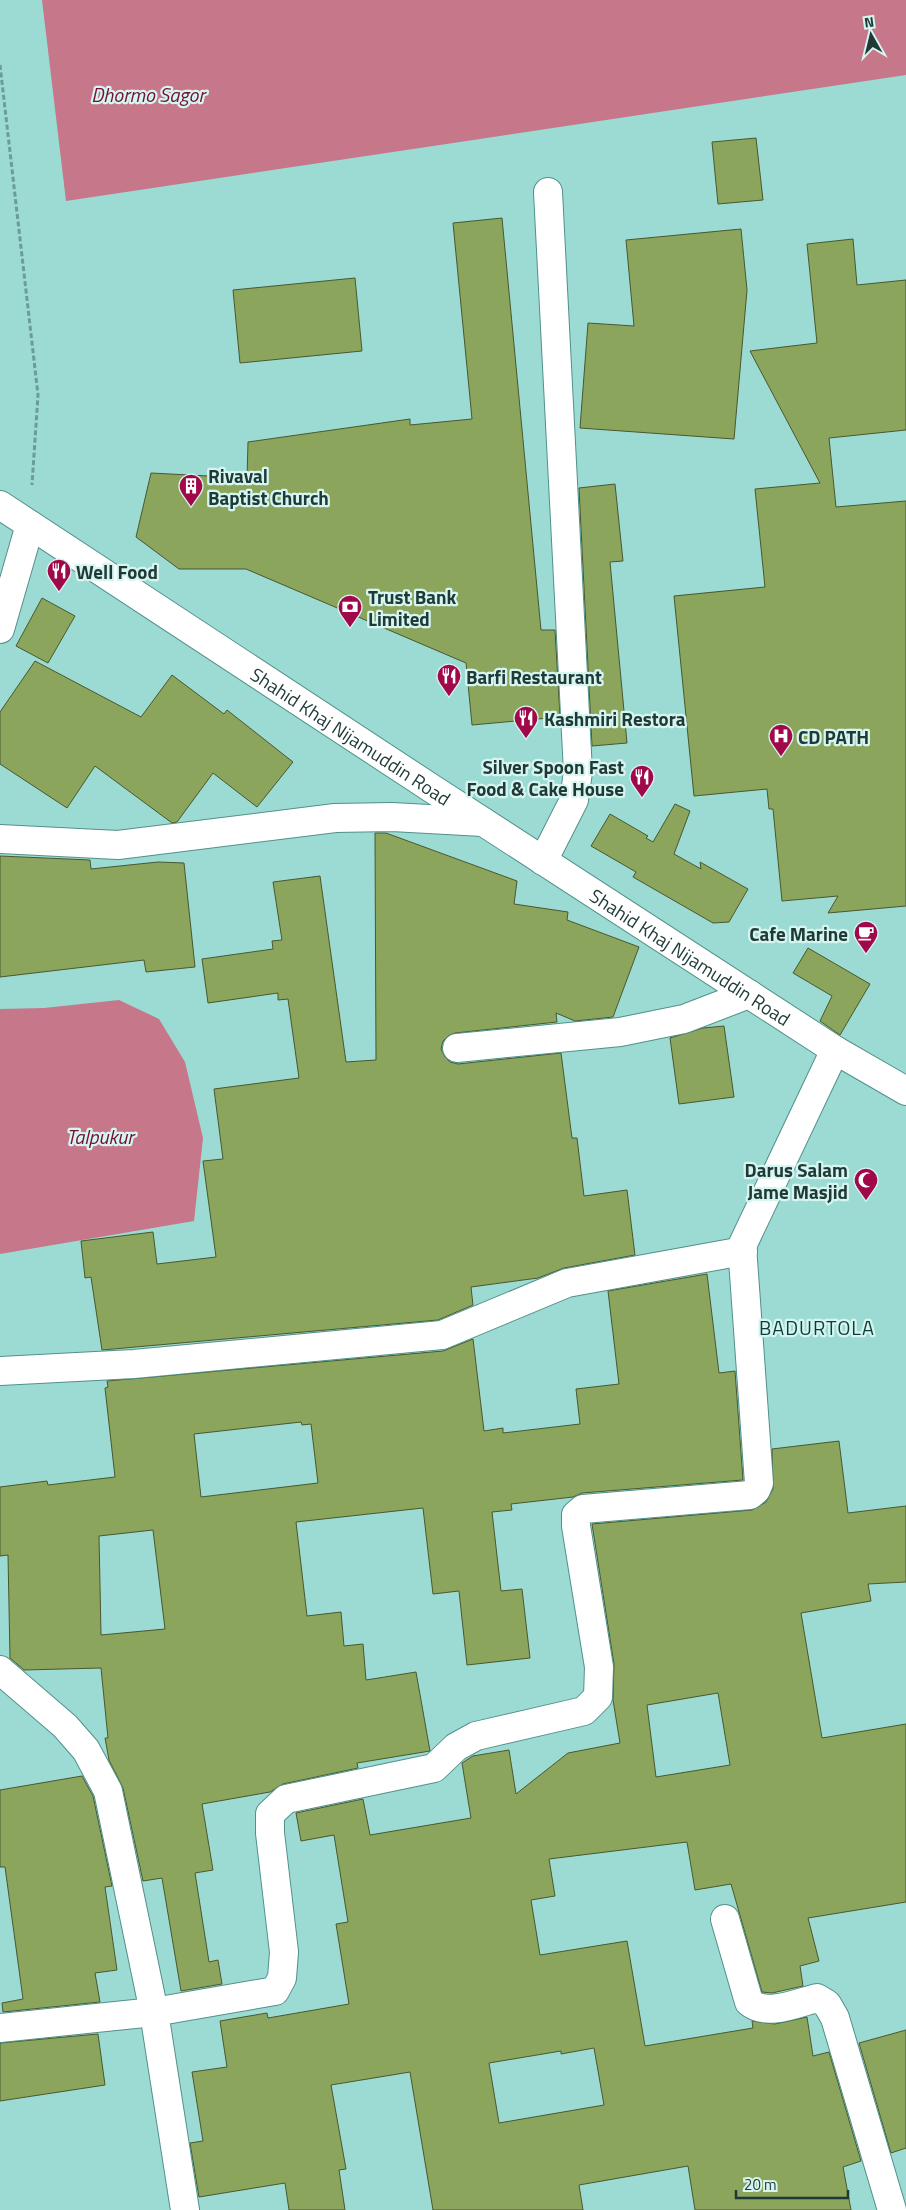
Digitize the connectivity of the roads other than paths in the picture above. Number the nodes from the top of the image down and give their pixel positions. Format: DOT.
graph roads {
  1 [pos="548,192"];
  2 [pos="0,505"];
  3 [pos="30,525"];
  4 [pos="0,629"];
  5 [pos="483,822"];
  6 [pos="0,839"];
  7 [pos="543,861"];
  8 [pos="749,994"];
  9 [pos="457,1048"];
  10 [pos="835,1050"];
  11 [pos="906,1091"];
  12 [pos="743,1250"];
  13 [pos="0,1371"];
  14 [pos="0,1670"];
  15 [pos="725,1919"];
  16 [pos="154,2012"];
  17 [pos="0,2028"];
  18 [pos="185,2210"];
  19 [pos="892,2210"];
  1 -- 7 [label="street"];
  2 -- 3 [label="street, Shahid Khaj Nijamuddin Road"];
  3 -- 4 [label="street"];
  3 -- 5 [label="street, Shahid Khaj Nijamuddin Road"];
  5 -- 6 [label="street"];
  5 -- 7 [label="street, Shahid Khaj Nijamuddin Road"];
  7 -- 8 [label="street, Shahid Khaj Nijamuddin Road"];
  8 -- 9 [label="street"];
  8 -- 10 [label="street, Shahid Khaj Nijamuddin Road"];
  10 -- 11 [label="street, Shahid Khaj Nijamuddin Road"];
  10 -- 12 [label="street"];
  12 -- 13 [label="street"];
  12 -- 16 [label="street"];
  14 -- 16 [label="street"];
  15 -- 19 [label="street"];
  16 -- 17 [label="street"];
  16 -- 18 [label="street"];
}
